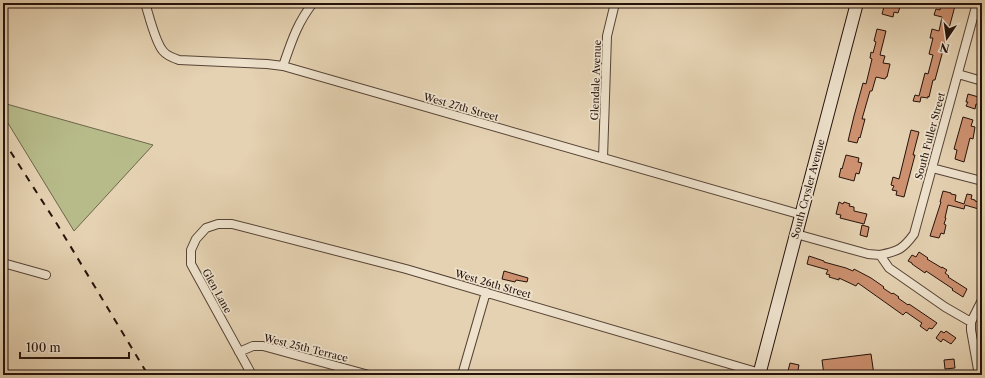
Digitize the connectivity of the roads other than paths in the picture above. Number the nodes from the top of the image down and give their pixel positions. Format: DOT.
graph roads {
  1 [pos="145,3"];
  2 [pos="313,3"];
  3 [pos="615,3"];
  4 [pos="857,3"];
  5 [pos="977,3"];
  6 [pos="283,66"];
  7 [pos="958,74"];
  8 [pos="982,81"];
  9 [pos="603,158"];
  10 [pos="932,168"];
  11 [pos="982,181"];
  12 [pos="802,215"];
  13 [pos="218,224"];
  14 [pos="796,234"];
  15 [pos="880,255"];
  16 [pos="3,263"];
  17 [pos="46,275"];
  18 [pos="486,292"];
  19 [pos="982,300"];
  20 [pos="971,322"];
  21 [pos="239,352"];
  22 [pos="760,374"];
  23 [pos="252,375"];
  24 [pos="369,375"];
  25 [pos="462,375"];
  26 [pos="979,375"];
  1 -- 6 [label="street, West 27th Street"];
  2 -- 6 [label="street"];
  3 -- 9 [label="street, Glendale Avenue"];
  4 -- 12 [label="main road, South Crysler Avenue"];
  5 -- 7 [label="street, South Fuller Street"];
  6 -- 9 [label="street, West 27th Street"];
  7 -- 8 [label="street"];
  7 -- 10 [label="street, South Fuller Street"];
  9 -- 12 [label="street, West 27th Street"];
  10 -- 11 [label="street"];
  10 -- 15 [label="street, South Fuller Street"];
  12 -- 14 [label="main road, South Crysler Avenue"];
  13 -- 18 [label="street, West 26th Street"];
  13 -- 21 [label="street, Glen Lane"];
  14 -- 15 [label="street"];
  14 -- 22 [label="main road, South Crysler Avenue"];
  15 -- 20 [label="street"];
  16 -- 17 [label="street"];
  18 -- 22 [label="street, West 26th Street"];
  18 -- 25 [label="street"];
  19 -- 20 [label="street"];
  20 -- 26 [label="street"];
  21 -- 23 [label="street, Glen Lane"];
  21 -- 24 [label="street, West 25th Terrace"];
}
